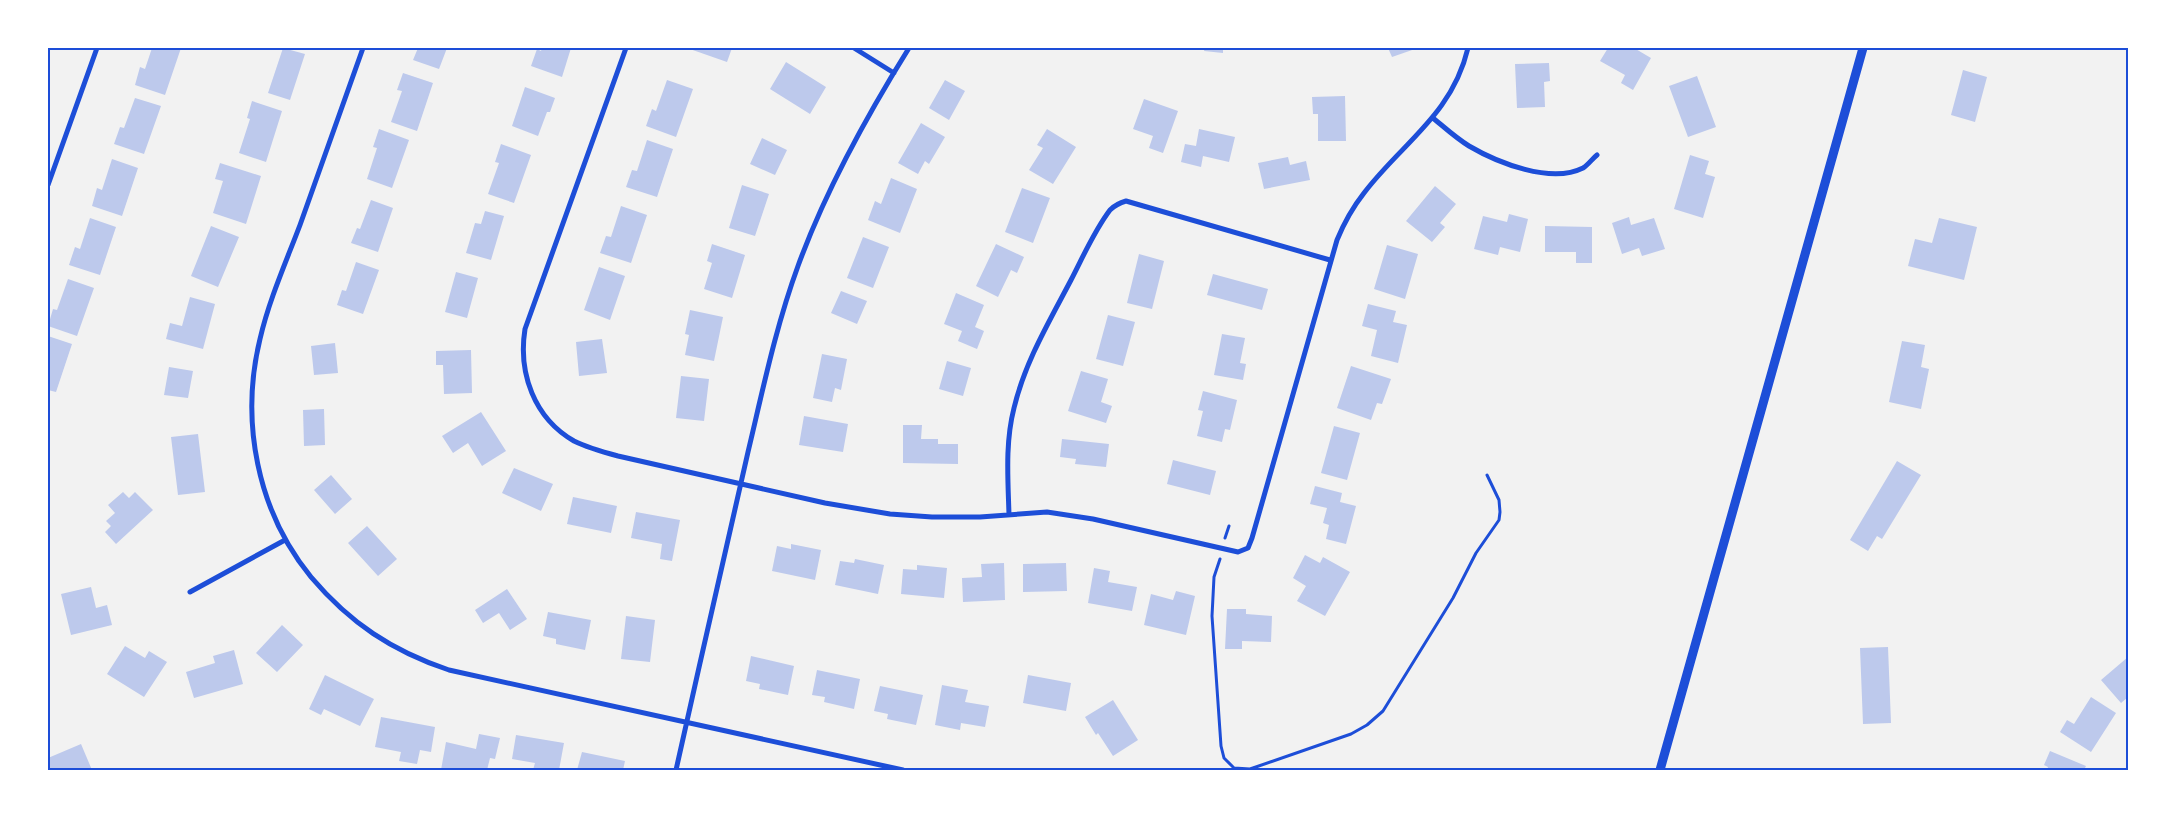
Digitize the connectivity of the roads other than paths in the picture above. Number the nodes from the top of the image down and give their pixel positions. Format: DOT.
graph roads {
  1 [pos="97,48"];
  2 [pos="363,48"];
  3 [pos="626,48"];
  4 [pos="854,48"];
  5 [pos="909,48"];
  6 [pos="1468,48"];
  7 [pos="1864,48"];
  8 [pos="894,73"];
  9 [pos="1433,118"];
  10 [pos="1596,155"];
  11 [pos="48,185"];
  12 [pos="1330,260"];
  13 [pos="741,484"];
  14 [pos="1009,514"];
  15 [pos="285,540"];
  16 [pos="190,592"];
  17 [pos="687,722"];
  18 [pos="676,770"];
  19 [pos="903,770"];
  20 [pos="1660,770"];
  1 -- 11 [label="street"];
  2 -- 15 [label="street"];
  3 -- 13 [label="street"];
  4 -- 8 [label="street"];
  5 -- 8 [label="street"];
  6 -- 9 [label="street"];
  7 -- 20 [label="street"];
  8 -- 13 [label="street"];
  9 -- 10 [label="street"];
  9 -- 12 [label="street"];
  12 -- 14 [label="street"];
  12 -- 14 [label="street"];
  13 -- 14 [label="street"];
  13 -- 17 [label="street"];
  15 -- 16 [label="street"];
  15 -- 17 [label="street"];
  17 -- 18 [label="street"];
  17 -- 19 [label="street"];
}
